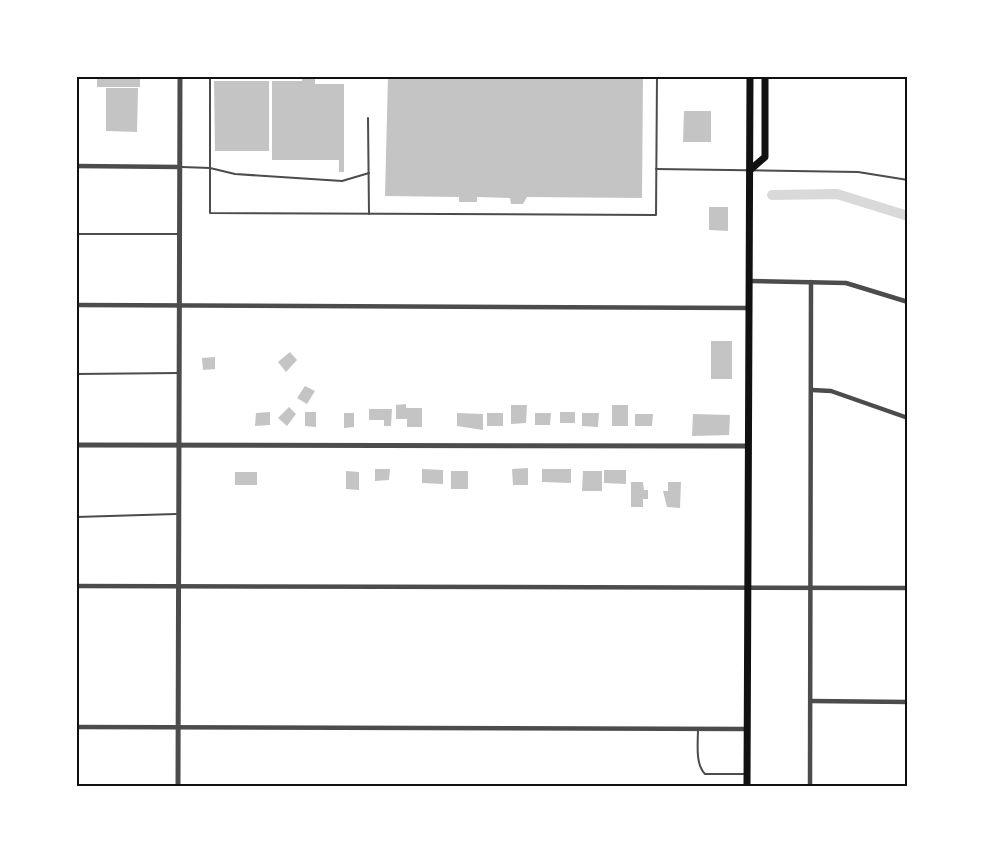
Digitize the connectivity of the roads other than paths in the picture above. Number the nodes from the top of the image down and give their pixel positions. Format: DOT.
graph roads {
  1 [pos="180,76"];
  2 [pos="210,76"];
  3 [pos="657,76"];
  4 [pos="750,76"];
  5 [pos="773,76"];
  6 [pos="765,78"];
  7 [pos="368,118"];
  8 [pos="76,166"];
  9 [pos="180,167"];
  10 [pos="210,168"];
  11 [pos="656,169"];
  12 [pos="750,170"];
  13 [pos="369,173"];
  14 [pos="908,180"];
  15 [pos="369,214"];
  16 [pos="76,234"];
  17 [pos="179,234"];
  18 [pos="749,281"];
  19 [pos="811,282"];
  20 [pos="908,302"];
  21 [pos="76,305"];
  22 [pos="179,306"];
  23 [pos="749,308"];
  24 [pos="179,373"];
  25 [pos="76,374"];
  26 [pos="812,390"];
  27 [pos="908,418"];
  28 [pos="179,444"];
  29 [pos="76,445"];
  30 [pos="748,446"];
  31 [pos="179,514"];
  32 [pos="76,517"];
  33 [pos="179,585"];
  34 [pos="76,586"];
  35 [pos="748,587"];
  36 [pos="810,588"];
  37 [pos="908,588"];
  38 [pos="811,701"];
  39 [pos="908,702"];
  40 [pos="76,727"];
  41 [pos="179,728"];
  42 [pos="698,729"];
  43 [pos="747,729"];
  44 [pos="747,774"];
  45 [pos="178,786"];
  46 [pos="747,786"];
  47 [pos="810,786"];
  1 -- 9 [label="street"];
  2 -- 10 [label="lane"];
  3 -- 11 [label="lane"];
  4 -- 12 [label="main road"];
  5 -- 6 [label="lane"];
  6 -- 12 [label="main road"];
  7 -- 13 [label="lane"];
  8 -- 9 [label="street"];
  9 -- 10 [label="lane"];
  9 -- 17 [label="street"];
  10 -- 13 [label="lane"];
  10 -- 15 [label="lane"];
  11 -- 12 [label="lane"];
  11 -- 15 [label="lane"];
  12 -- 14 [label="lane"];
  12 -- 18 [label="main road"];
  13 -- 15 [label="lane"];
  16 -- 17 [label="lane"];
  17 -- 22 [label="street"];
  18 -- 19 [label="street"];
  18 -- 23 [label="main road"];
  19 -- 20 [label="street"];
  19 -- 26 [label="street"];
  21 -- 22 [label="street"];
  22 -- 23 [label="street"];
  22 -- 24 [label="street"];
  23 -- 30 [label="main road"];
  24 -- 25 [label="lane"];
  24 -- 28 [label="street"];
  26 -- 27 [label="street"];
  26 -- 36 [label="street"];
  28 -- 29 [label="street"];
  28 -- 30 [label="street"];
  28 -- 31 [label="street"];
  30 -- 35 [label="main road"];
  31 -- 32 [label="lane"];
  31 -- 33 [label="street"];
  33 -- 34 [label="street"];
  33 -- 35 [label="street"];
  33 -- 41 [label="street"];
  35 -- 36 [label="street"];
  35 -- 43 [label="main road"];
  36 -- 37 [label="street"];
  36 -- 38 [label="street"];
  38 -- 39 [label="street"];
  38 -- 47 [label="street"];
  40 -- 41 [label="street"];
  41 -- 42 [label="street"];
  41 -- 45 [label="street"];
  42 -- 43 [label="street"];
  42 -- 44 [label="lane"];
  43 -- 44 [label="main road"];
  44 -- 46 [label="main road"];
}
